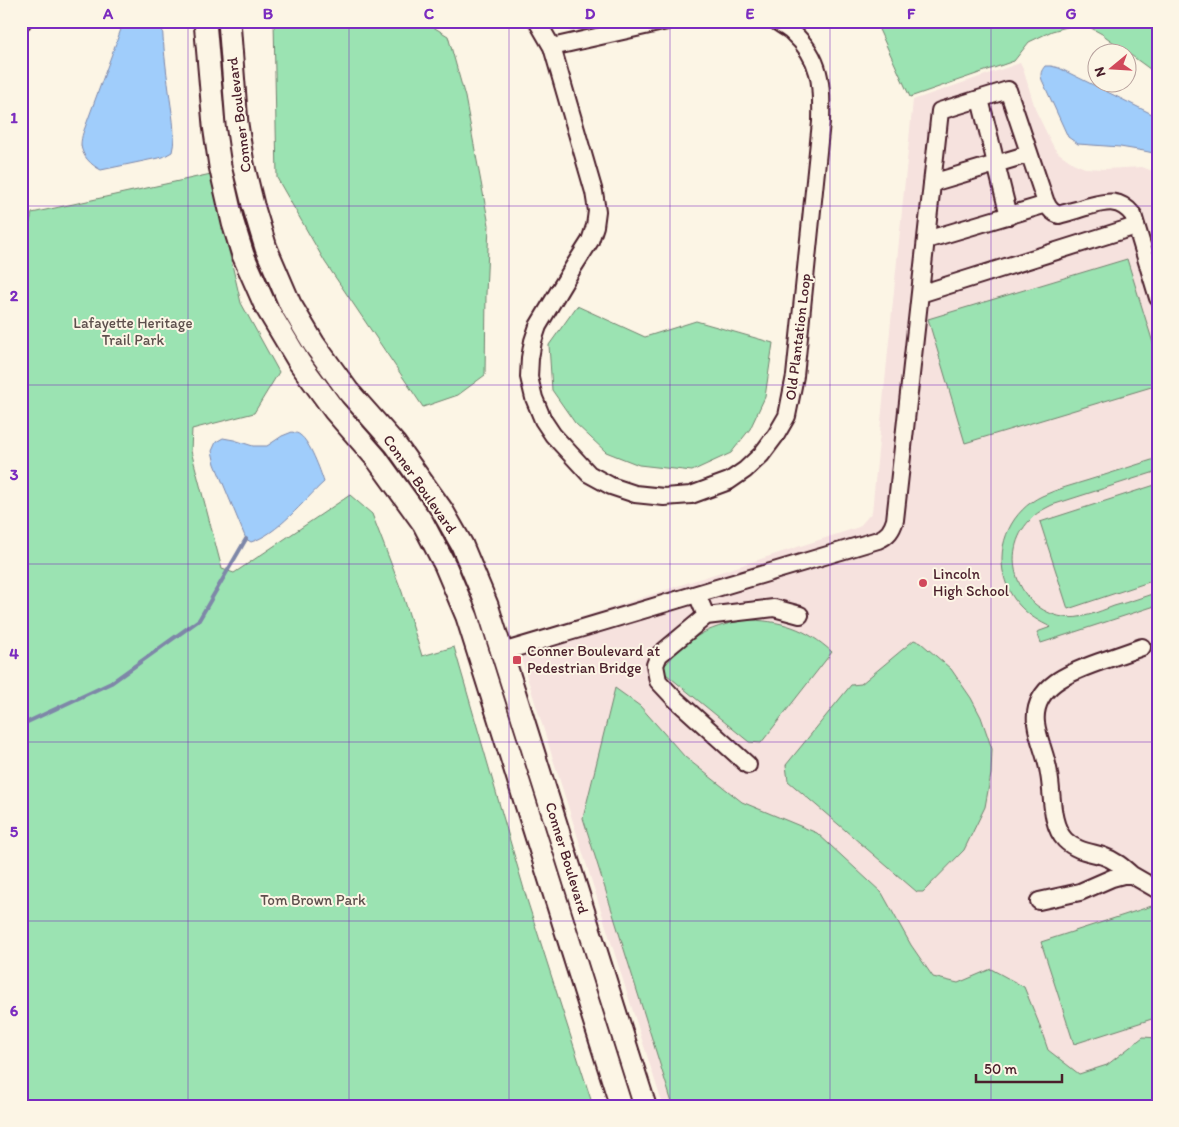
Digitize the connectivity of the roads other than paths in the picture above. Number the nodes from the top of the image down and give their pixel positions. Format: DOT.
graph roads {
  1 [pos="205,21"];
  2 [pos="229,21"];
  3 [pos="536,21"];
  4 [pos="667,21"];
  5 [pos="776,21"];
  6 [pos="552,47"];
  7 [pos="980,99"];
  8 [pos="1029,154"];
  9 [pos="996,164"];
  10 [pos="932,183"];
  11 [pos="1046,204"];
  12 [pos="1008,216"];
  13 [pos="1136,226"];
  14 [pos="926,240"];
  15 [pos="1153,266"];
  16 [pos="920,294"];
  17 [pos="1158,298"];
  18 [pos="697,594"];
  19 [pos="800,614"];
  20 [pos="706,616"];
  21 [pos="1142,647"];
  22 [pos="502,652"];
  23 [pos="480,659"];
  24 [pos="748,765"];
  25 [pos="1132,875"];
  26 [pos="1158,890"];
  27 [pos="1039,901"];
  28 [pos="621,1106"];
  29 [pos="644,1106"];
  1 -- 23 [label="main road, Conner Boulevard"];
  2 -- 22 [label="main road, Conner Boulevard"];
  3 -- 6 [label="street, Old Plantation Loop"];
  4 -- 6 [label="street"];
  5 -- 6 [label="street, Old Plantation Loop"];
  7 -- 8 [label="street"];
  7 -- 9 [label="street"];
  7 -- 10 [label="street"];
  8 -- 9 [label="street"];
  8 -- 11 [label="street"];
  9 -- 10 [label="street"];
  9 -- 12 [label="street"];
  10 -- 14 [label="street"];
  11 -- 12 [label="street"];
  11 -- 13 [label="street"];
  12 -- 14 [label="street"];
  13 -- 15 [label="street"];
  13 -- 16 [label="street"];
  14 -- 16 [label="street"];
  15 -- 17 [label="street"];
  16 -- 18 [label="street"];
  18 -- 20 [label="street"];
  18 -- 22 [label="street"];
  19 -- 20 [label="street"];
  20 -- 24 [label="street"];
  21 -- 25 [label="street"];
  22 -- 23 [label="main road"];
  22 -- 29 [label="main road, Conner Boulevard"];
  23 -- 28 [label="main road, Conner Boulevard"];
  25 -- 26 [label="street"];
  25 -- 27 [label="street"];
}
